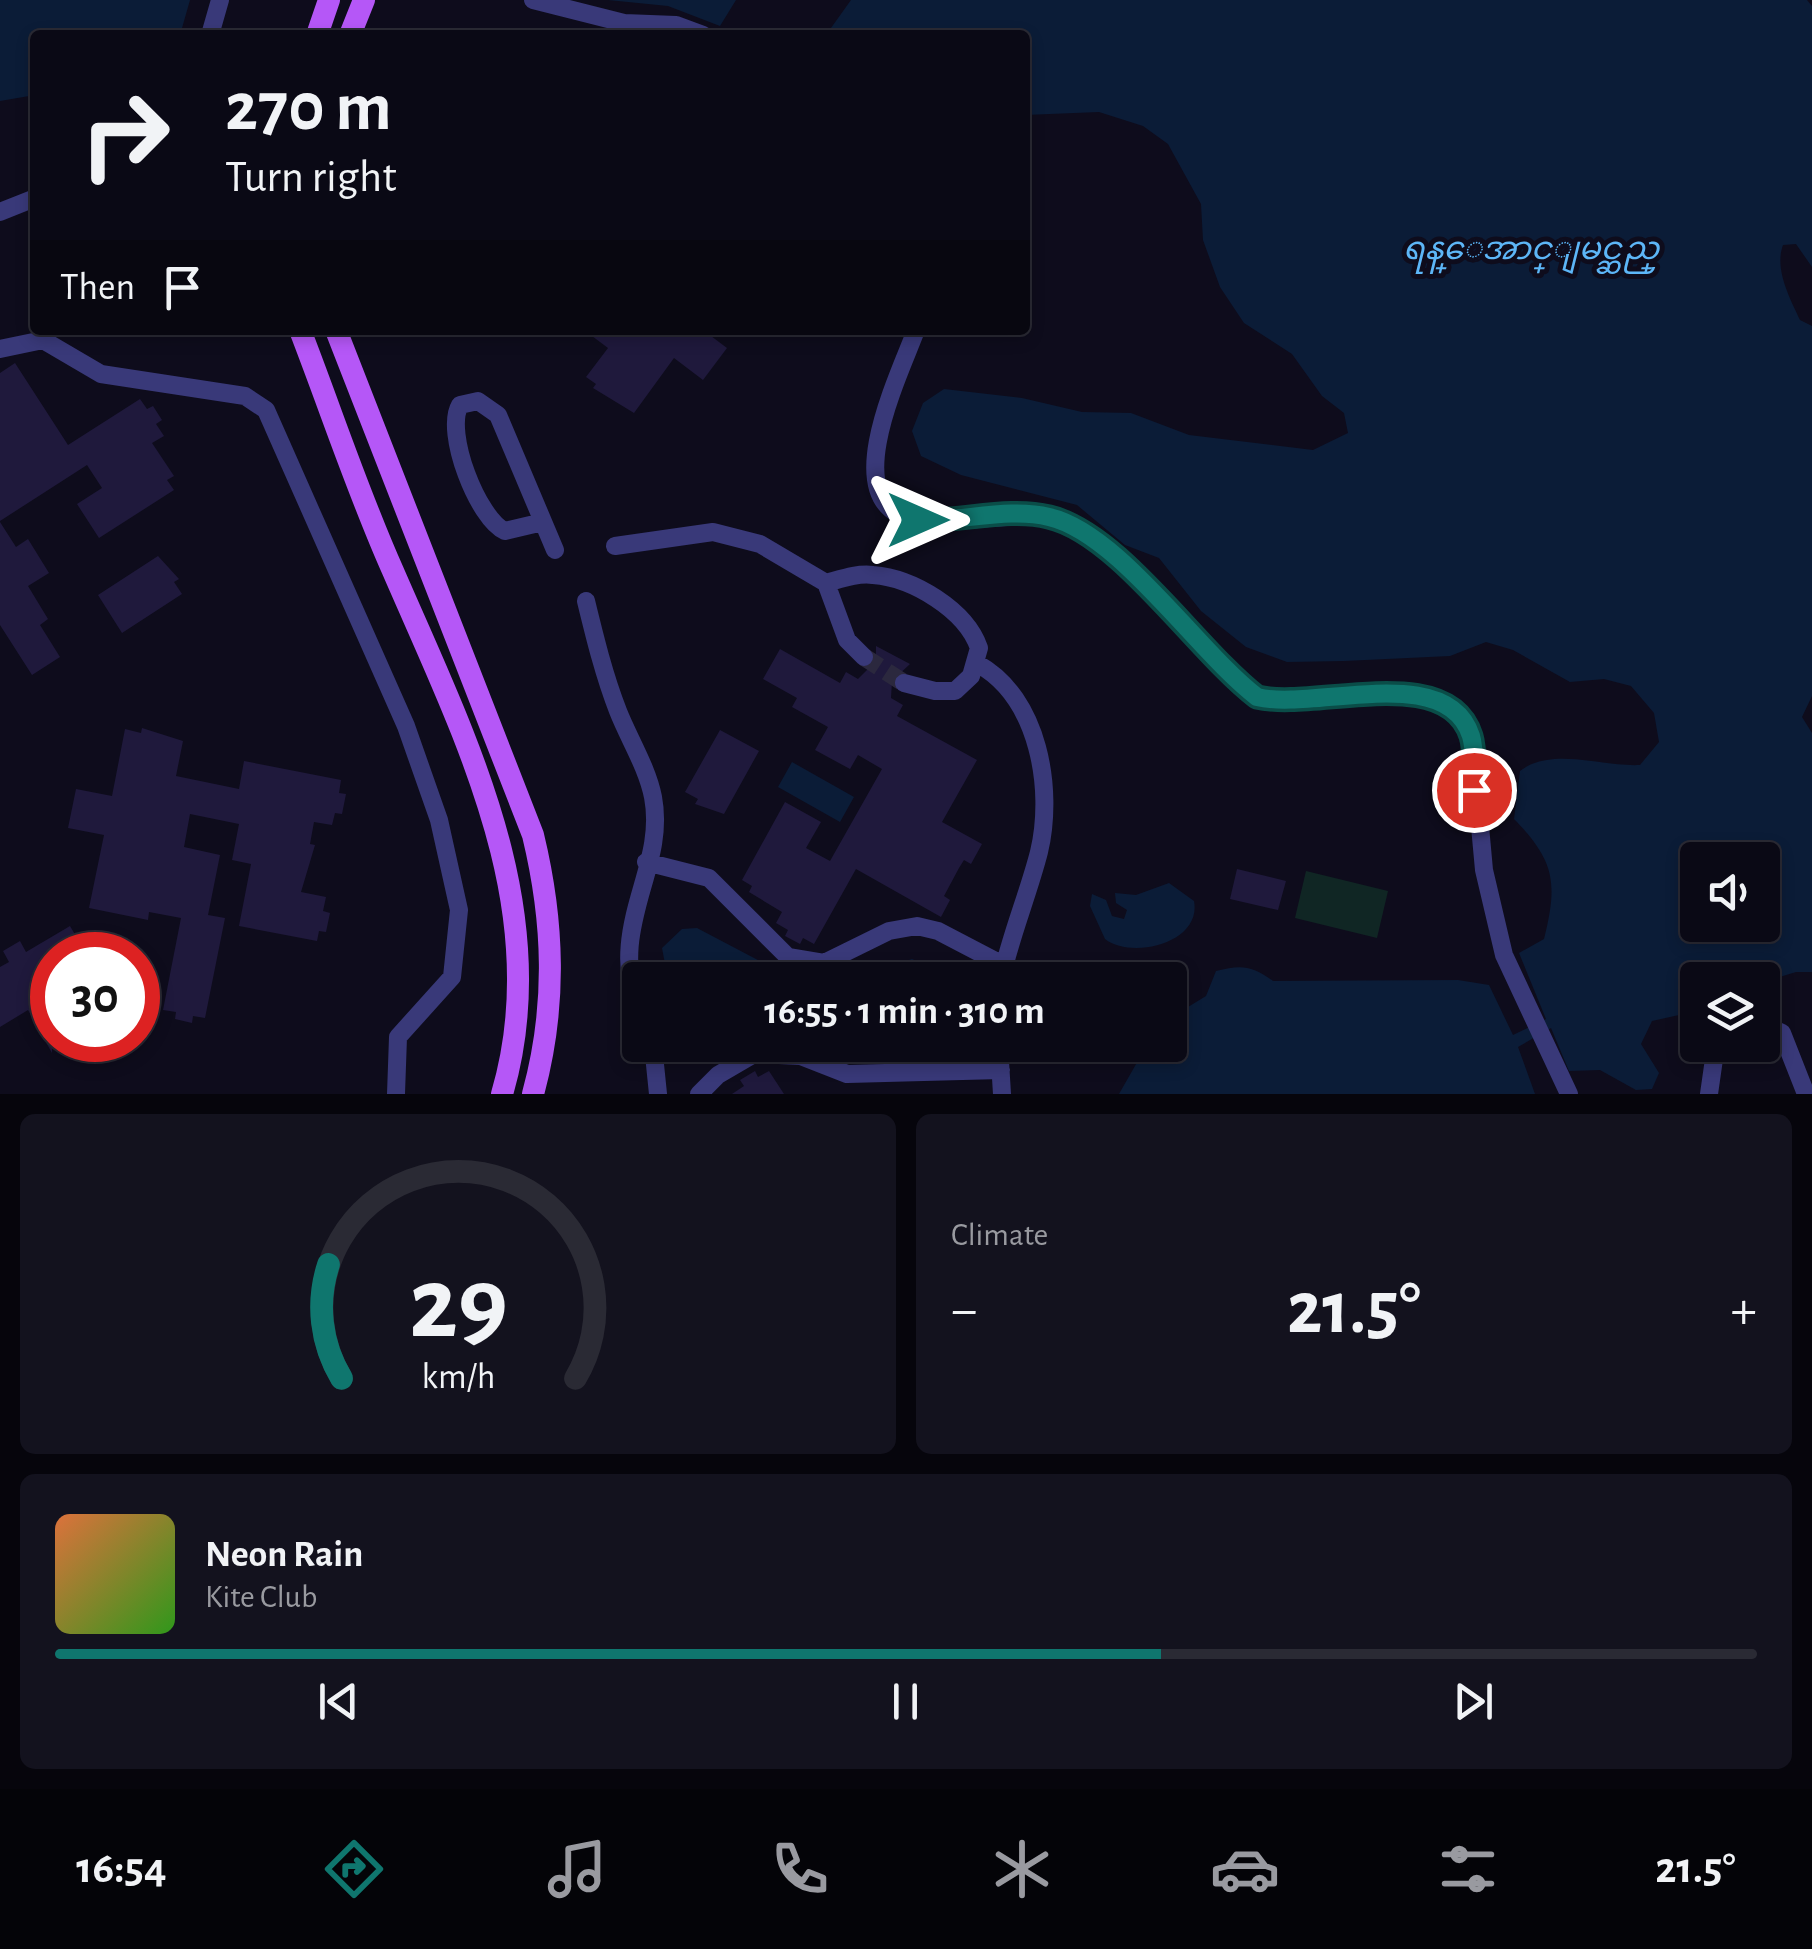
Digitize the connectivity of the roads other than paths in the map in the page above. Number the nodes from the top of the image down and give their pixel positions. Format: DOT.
graph roads {
  1 [pos="220,0"];
  2 [pos="330,0"];
  3 [pos="364,0"];
  4 [pos="533,0"];
  5 [pos="211,30"];
  6 [pos="319,30"];
  7 [pos="352,30"];
  8 [pos="689,30"];
  9 [pos="30,200"];
  10 [pos="0,212"];
  11 [pos="302,335"];
  12 [pos="338,335"];
  13 [pos="914,335"];
  14 [pos="0,349"];
  15 [pos="543,522"];
  16 [pos="615,546"];
  17 [pos="555,550"];
  18 [pos="826,584"];
  19 [pos="586,600"];
  20 [pos="864,657"];
  21 [pos="978,664"];
  22 [pos="904,683"];
  23 [pos="646,862"];
  24 [pos="628,962"];
  25 [pos="814,962"];
  26 [pos="828,962"];
  27 [pos="986,962"];
  28 [pos="1006,962"];
  29 [pos="1780,1032"];
  30 [pos="655,1062"];
  31 [pos="1000,1062"];
  32 [pos="1714,1062"];
  33 [pos="1000,1070"];
  34 [pos="396,1094"];
  35 [pos="502,1094"];
  36 [pos="533,1094"];
  37 [pos="658,1094"];
  38 [pos="699,1094"];
  39 [pos="1002,1094"];
  40 [pos="1569,1094"];
  41 [pos="1709,1094"];
  42 [pos="1806,1094"];
  1 -- 5 [label="street"];
  2 -- 6 [label="main road"];
  3 -- 7 [label="main road"];
  4 -- 8 [label="street"];
  9 -- 10 [label="street"];
  11 -- 35 [label="main road"];
  12 -- 36 [label="main road"];
  13 -- 40 [label="street"];
  14 -- 34 [label="street"];
  15 -- 15 [label="street"];
  15 -- 17 [label="street"];
  16 -- 18 [label="street"];
  18 -- 20 [label="street"];
  18 -- 21 [label="street"];
  19 -- 23 [label="street"];
  21 -- 22 [label="street"];
  21 -- 28 [label="street"];
  23 -- 24 [label="street"];
  23 -- 25 [label="street"];
  26 -- 27 [label="street"];
  29 -- 42 [label="street"];
  30 -- 37 [label="street"];
  31 -- 33 [label="street"];
  32 -- 41 [label="street"];
  33 -- 38 [label="street"];
  33 -- 39 [label="street"];
}
